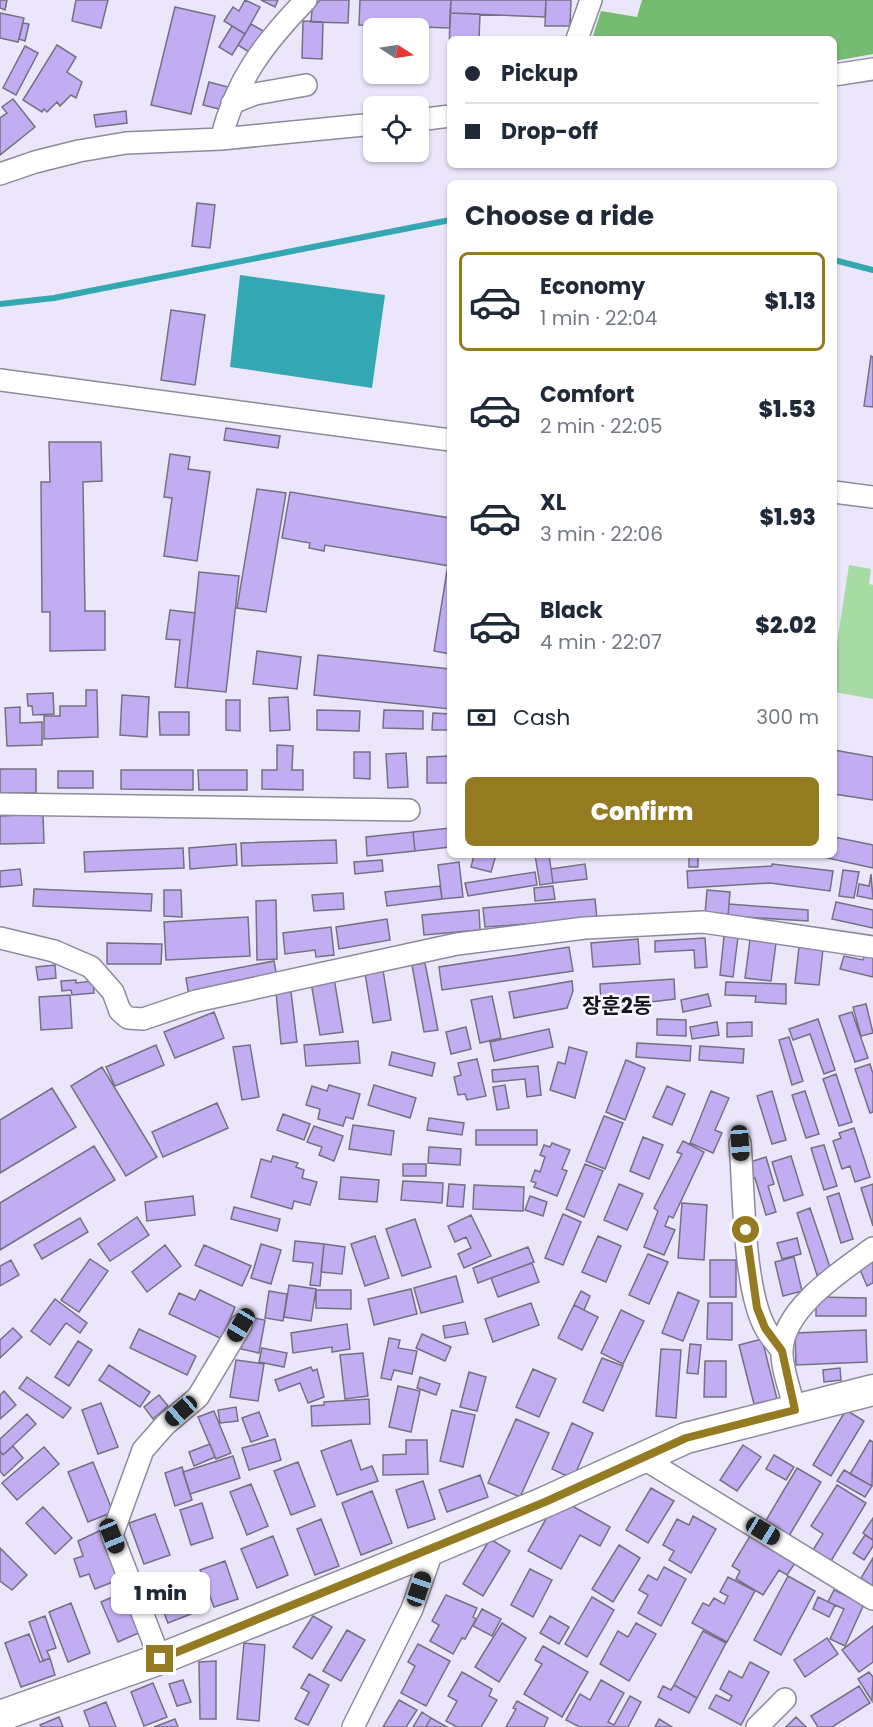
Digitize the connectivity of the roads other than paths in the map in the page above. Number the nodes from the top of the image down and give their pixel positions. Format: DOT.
graph roads {
  1 [pos="306,0"];
  2 [pos="591,0"];
  3 [pos="578,36"];
  4 [pos="873,69"];
  5 [pos="837,75"];
  6 [pos="306,85"];
  7 [pos="232,103"];
  8 [pos="447,116"];
  9 [pos="429,119"];
  10 [pos="363,125"];
  11 [pos="221,139"];
  12 [pos="0,174"];
  13 [pos="0,380"];
  14 [pos="447,440"];
  15 [pos="837,492"];
  16 [pos="873,497"];
  17 [pos="0,804"];
  18 [pos="409,810"];
  19 [pos="0,938"];
  20 [pos="873,947"];
  21 [pos="740,1143"];
  22 [pos="873,1248"];
  23 [pos="241,1325"];
  24 [pos="782,1351"];
  25 [pos="873,1390"];
  26 [pos="795,1410"];
  27 [pos="641,1456"];
  28 [pos="433,1549"];
  29 [pos="873,1599"];
  30 [pos="160,1659"];
  31 [pos="785,1699"];
  32 [pos="0,1716"];
  33 [pos="353,1727"];
  34 [pos="757,1727"];
  1 -- 7 [label="street"];
  2 -- 3 [label="street"];
  4 -- 5 [label="street"];
  6 -- 7 [label="street"];
  7 -- 11 [label="street"];
  8 -- 9 [label="street"];
  10 -- 11 [label="street"];
  11 -- 12 [label="street"];
  13 -- 14 [label="street"];
  15 -- 16 [label="street"];
  17 -- 18 [label="street"];
  19 -- 20 [label="street"];
  21 -- 24 [label="street"];
  22 -- 24 [label="street"];
  23 -- 30 [label="street"];
  24 -- 26 [label="street"];
  25 -- 26 [label="street"];
  26 -- 27 [label="street"];
  27 -- 28 [label="street"];
  27 -- 29 [label="street"];
  28 -- 30 [label="street"];
  28 -- 33 [label="street"];
  30 -- 32 [label="street"];
  31 -- 34 [label="street"];
}
